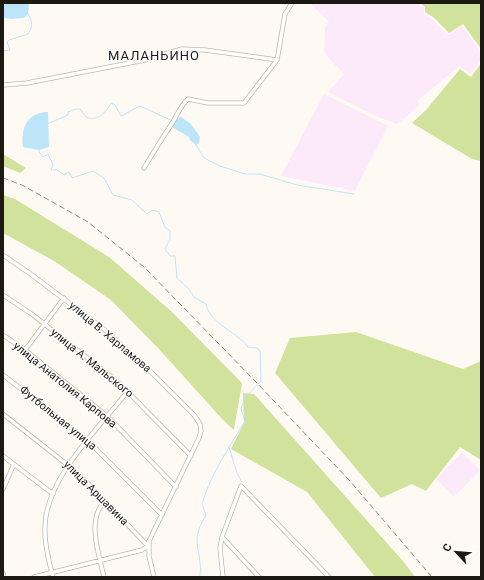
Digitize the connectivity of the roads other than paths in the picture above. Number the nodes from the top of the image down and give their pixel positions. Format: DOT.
graph roads {
  1 [pos="292,3"];
  2 [pos="277,60"];
  3 [pos="3,85"];
  4 [pos="144,168"];
  5 [pos="3,255"];
  6 [pos="3,295"];
  7 [pos="64,298"];
  8 [pos="44,325"];
  9 [pos="3,335"];
  10 [pos="25,350"];
  11 [pos="3,375"];
  12 [pos="128,391"];
  13 [pos="3,414"];
  14 [pos="108,417"];
  15 [pos="88,441"];
  16 [pos="3,456"];
  17 [pos="191,456"];
  18 [pos="14,464"];
  19 [pos="69,465"];
  20 [pos="176,487"];
  21 [pos="3,489"];
  22 [pos="53,494"];
  23 [pos="105,501"];
  24 [pos="162,515"];
  25 [pos="222,537"];
  26 [pos="148,546"];
  27 [pos="100,559"];
  28 [pos="3,573"];
  29 [pos="53,575"];
  30 [pos="4,577"];
  31 [pos="34,577"];
  32 [pos="104,577"];
  33 [pos="154,577"];
  34 [pos="223,577"];
  35 [pos="259,577"];
  36 [pos="329,577"];
  1 -- 2 [label="street"];
  2 -- 3 [label="street"];
  2 -- 4 [label="street"];
  5 -- 7 [label="street, улица В. Харламова"];
  6 -- 8 [label="street, улица А. Мальского"];
  7 -- 8 [label="street"];
  7 -- 17 [label="street, улица В. Харламова"];
  8 -- 10 [label="street"];
  8 -- 12 [label="street, улица А. Мальского"];
  9 -- 10 [label="street, улица Анатолия Карпова"];
  10 -- 14 [label="street, улица Анатолия Карпова"];
  11 -- 15 [label="street, Футбольная улица"];
  12 -- 14 [label="street"];
  12 -- 17 [label="street, улица А. Мальского"];
  13 -- 19 [label="street, улица Аршавина"];
  14 -- 15 [label="street"];
  14 -- 20 [label="street, улица Анатолия Карпова"];
  15 -- 19 [label="street"];
  15 -- 24 [label="street, Футбольная улица"];
  16 -- 18 [label="street"];
  17 -- 20 [label="street, улица В. Харламова"];
  18 -- 21 [label="street"];
  18 -- 22 [label="street"];
  19 -- 22 [label="street"];
  19 -- 23 [label="street, улица Аршавина"];
  20 -- 24 [label="street, улица В. Харламова"];
  22 -- 29 [label="street"];
  23 -- 26 [label="street, улица Аршавина"];
  23 -- 27 [label="street"];
  24 -- 26 [label="street, улица В. Харламова"];
  25 -- 34 [label="street"];
  25 -- 35 [label="street"];
  25 -- 36 [label="street"];
  26 -- 27 [label="street"];
  26 -- 33 [label="street"];
  27 -- 29 [label="street"];
  27 -- 32 [label="street"];
  28 -- 30 [label="street"];
  29 -- 31 [label="street"];
}
